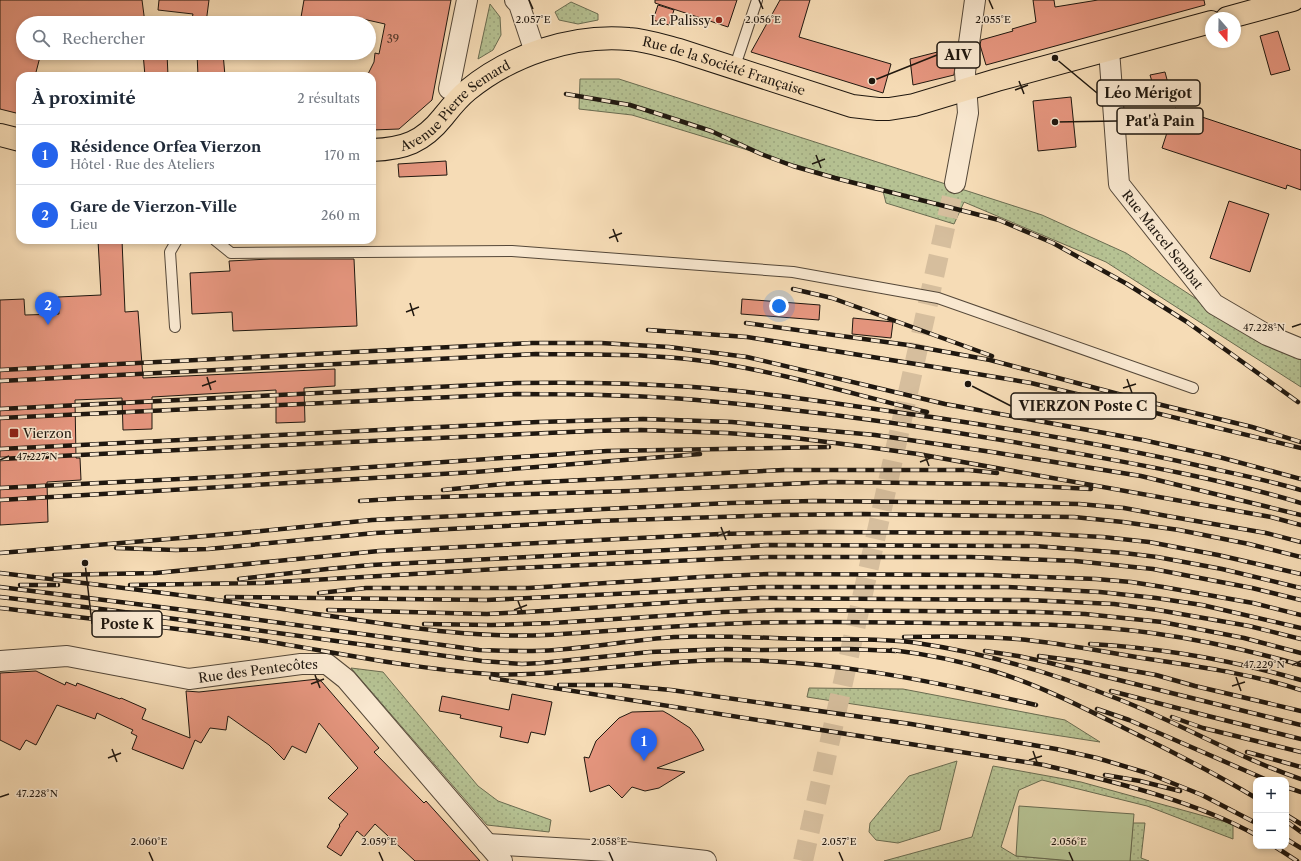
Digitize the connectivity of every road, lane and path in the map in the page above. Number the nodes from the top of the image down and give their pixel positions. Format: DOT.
graph roads {
  1 [pos="467,0"];
  2 [pos="757,0"];
  3 [pos="976,0"];
  4 [pos="1293,0"];
  5 [pos="518,1"];
  6 [pos="1241,14"];
  7 [pos="1205,24"];
  8 [pos="1109,50"];
  9 [pos="535,52"];
  10 [pos="734,68"];
  11 [pos="449,89"];
  12 [pos="966,89"];
  13 [pos="0,135"];
  14 [pos="16,139"];
  15 [pos="376,150"];
  16 [pos="955,183"];
  17 [pos="175,244"];
  18 [pos="219,244"];
  19 [pos="175,327"];
  20 [pos="1301,349"];
  21 [pos="1193,388"];
  22 [pos="0,661"];
  23 [pos="487,844"];
  24 [pos="502,861"];
  25 [pos="706,861"];
  1 -- 11 [label="street"];
  2 -- 10 [label="lane"];
  3 -- 12 [label="street"];
  4 -- 6 [label="main road"];
  5 -- 9 [label="street"];
  7 -- 8 [label="main road, Rue de la Société Française"];
  8 -- 12 [label="main road, Rue de la Société Française"];
  8 -- 20 [label="street, Rue Marcel Sembat"];
  9 -- 10 [label="main road, Rue de la Société Française"];
  9 -- 15 [label="main road, Avenue Pierre Semard"];
  10 -- 12 [label="main road, Rue de la Société Française"];
  12 -- 16 [label="street"];
  13 -- 14 [label="main road"];
  17 -- 19 [label="lane"];
  18 -- 21 [label="lane"];
  22 -- 23 [label="street, Rue des Pentecôtes"];
  23 -- 24 [label="street, Rue des Pentecôtes"];
  23 -- 25 [label="street"];
}
